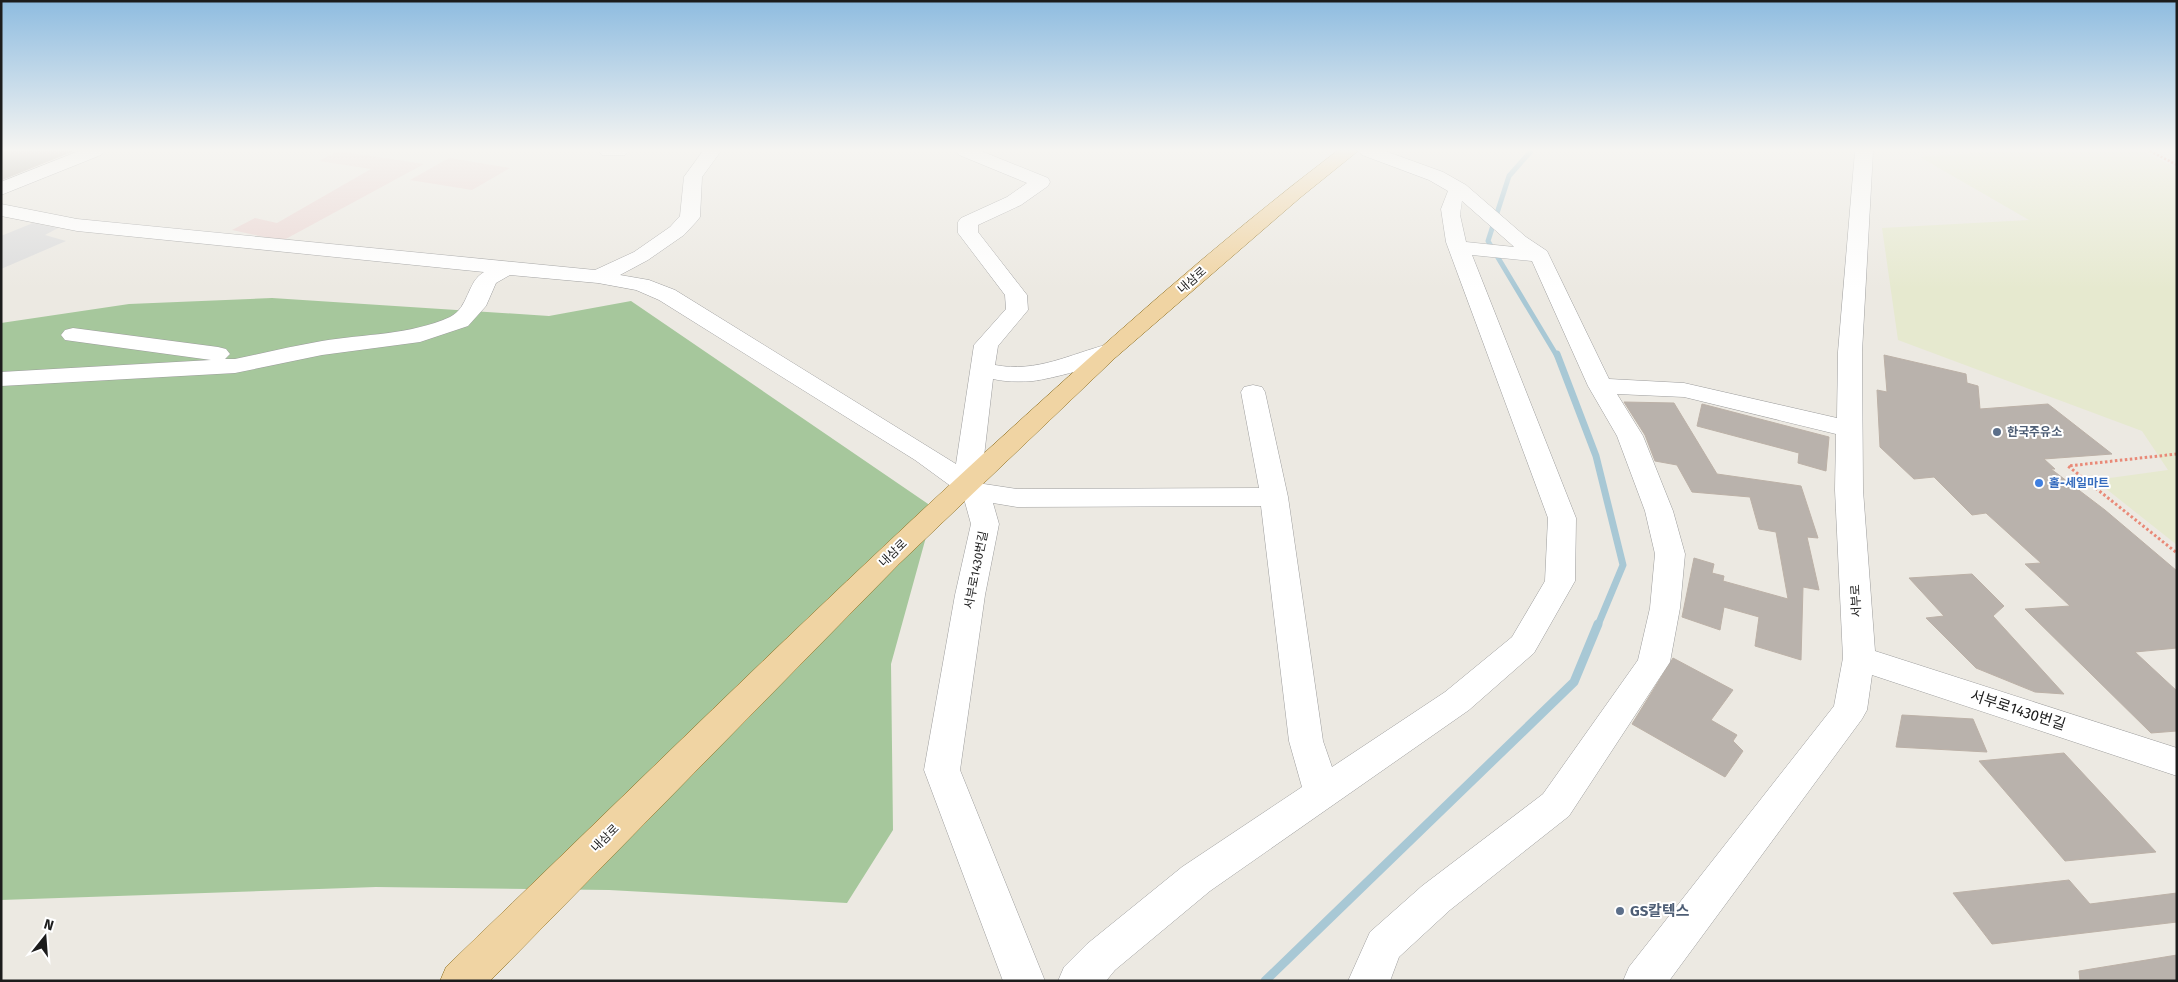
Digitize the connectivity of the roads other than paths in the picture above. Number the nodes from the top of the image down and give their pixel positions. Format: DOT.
graph roads {
  1 [pos="692,197"];
  2 [pos="1020,197"];
  3 [pos="1290,197"];
  4 [pos="1862,197"];
  5 [pos="1468,198"];
  6 [pos="1,210"];
  7 [pos="1458,248"];
  8 [pos="1529,250"];
  9 [pos="495,267"];
  10 [pos="598,277"];
  11 [pos="73,335"];
  12 [pos="1109,351"];
  13 [pos="983,370"];
  14 [pos="1,379"];
  15 [pos="1600,386"];
  16 [pos="1253,392"];
  17 [pos="1850,429"];
  18 [pos="972,488"];
  19 [pos="1274,497"];
  20 [pos="1859,658"];
  21 [pos="2177,762"];
  22 [pos="1322,792"];
  23 [pos="461,981"];
  24 [pos="1024,981"];
  25 [pos="1079,981"];
  26 [pos="1369,981"];
  27 [pos="1644,981"];
  1 -- 10 [label="street"];
  2 -- 13 [label="street"];
  3 -- 12 [label="main road, 내삼로"];
  4 -- 17 [label="street, 서부로"];
  5 -- 7 [label="street"];
  5 -- 8 [label="street"];
  6 -- 9 [label="street"];
  7 -- 8 [label="street"];
  7 -- 22 [label="street"];
  8 -- 15 [label="street"];
  9 -- 10 [label="street"];
  9 -- 11 [label="street"];
  9 -- 14 [label="street"];
  10 -- 18 [label="street"];
  12 -- 13 [label="street"];
  12 -- 18 [label="main road, 내삼로"];
  13 -- 18 [label="street"];
  15 -- 17 [label="street"];
  15 -- 26 [label="street"];
  16 -- 19 [label="street"];
  17 -- 20 [label="street, 서부로"];
  18 -- 19 [label="street"];
  18 -- 23 [label="main road, 내삼로"];
  18 -- 24 [label="street, 서부로1430번길"];
  19 -- 22 [label="street"];
  20 -- 21 [label="street, 서부로1430번길"];
  20 -- 27 [label="street, 서부로"];
  22 -- 25 [label="street"];
}
